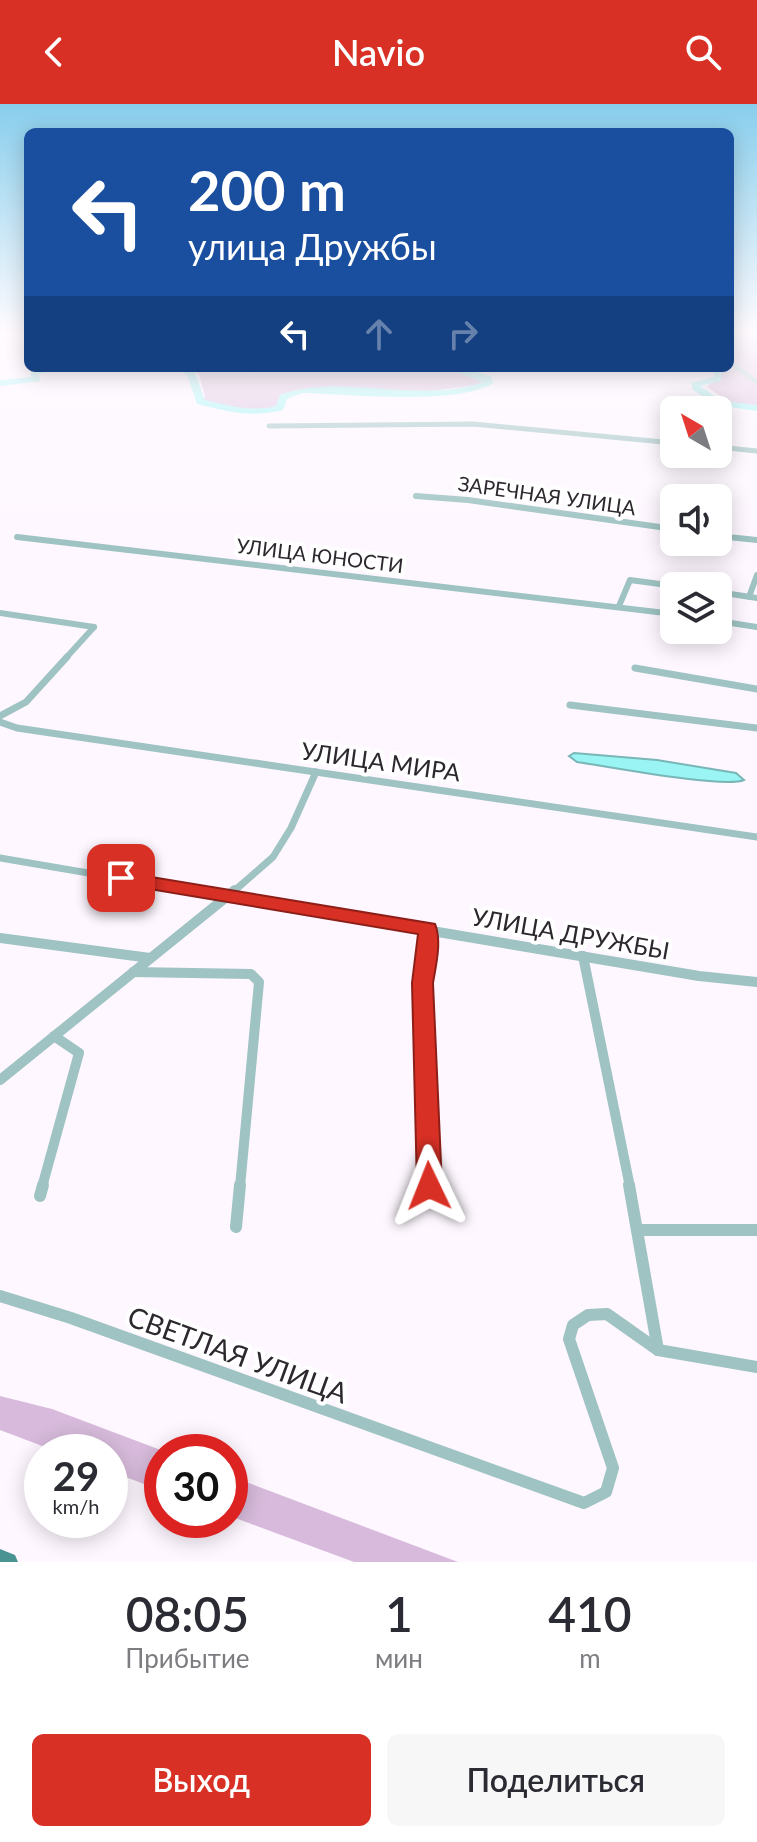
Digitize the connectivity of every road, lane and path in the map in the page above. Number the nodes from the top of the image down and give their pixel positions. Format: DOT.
graph roads {
  1 [pos="269,426"];
  2 [pos="660,442"];
  3 [pos="732,448"];
  4 [pos="757,450"];
  5 [pos="416,496"];
  6 [pos="660,527"];
  7 [pos="17,537"];
  8 [pos="732,537"];
  9 [pos="757,540"];
  10 [pos="757,575"];
  11 [pos="660,584"];
  12 [pos="732,594"];
  13 [pos="753,597"];
  14 [pos="619,606"];
  15 [pos="660,612"];
  16 [pos="0,613"];
  17 [pos="732,623"];
  18 [pos="757,627"];
  19 [pos="635,668"];
  20 [pos="757,689"];
  21 [pos="570,705"];
  22 [pos="0,716"];
  23 [pos="0,722"];
  24 [pos="757,728"];
  25 [pos="316,772"];
  26 [pos="757,837"];
  27 [pos="0,858"];
  28 [pos="229,895"];
  29 [pos="428,929"];
  30 [pos="0,938"];
  31 [pos="583,956"];
  32 [pos="151,958"];
  33 [pos="132,972"];
  34 [pos="756,984"];
  35 [pos="54,1036"];
  36 [pos="0,1080"];
  37 [pos="429,1186"];
  38 [pos="40,1196"];
  39 [pos="236,1227"];
  40 [pos="637,1230"];
  41 [pos="757,1230"];
  42 [pos="0,1296"];
  43 [pos="658,1350"];
  44 [pos="757,1367"];
  45 [pos="0,1559"];
  46 [pos="8,1562"];
  1 -- 2 [label="street"];
  3 -- 4 [label="street"];
  5 -- 6 [label="street, ЗАРЕЧНАЯ УЛИЦА"];
  7 -- 14 [label="street, УЛИЦА ЮНОСТИ"];
  8 -- 9 [label="street"];
  10 -- 13 [label="street"];
  11 -- 14 [label="street"];
  12 -- 13 [label="street"];
  14 -- 15 [label="street, УЛИЦА ЮНОСТИ"];
  16 -- 22 [label="street"];
  17 -- 18 [label="street"];
  19 -- 20 [label="street"];
  21 -- 24 [label="street"];
  23 -- 25 [label="street, УЛИЦА МИРА"];
  25 -- 26 [label="street, УЛИЦА МИРА"];
  25 -- 28 [label="street"];
  27 -- 28 [label="street, УЛИЦА ДРУЖБЫ"];
  28 -- 29 [label="street, УЛИЦА ДРУЖБЫ"];
  28 -- 32 [label="street"];
  29 -- 31 [label="street, УЛИЦА ДРУЖБЫ"];
  29 -- 37 [label="street"];
  30 -- 32 [label="street"];
  31 -- 34 [label="street, УЛИЦА ДРУЖБЫ"];
  31 -- 40 [label="street"];
  32 -- 33 [label="street"];
  33 -- 35 [label="street"];
  33 -- 39 [label="street"];
  35 -- 36 [label="street"];
  35 -- 38 [label="street"];
  40 -- 41 [label="street"];
  40 -- 43 [label="street"];
  42 -- 43 [label="street, СВЕТЛАЯ УЛИЦА"];
  43 -- 44 [label="street"];
  45 -- 46 [label="main road"];
}
